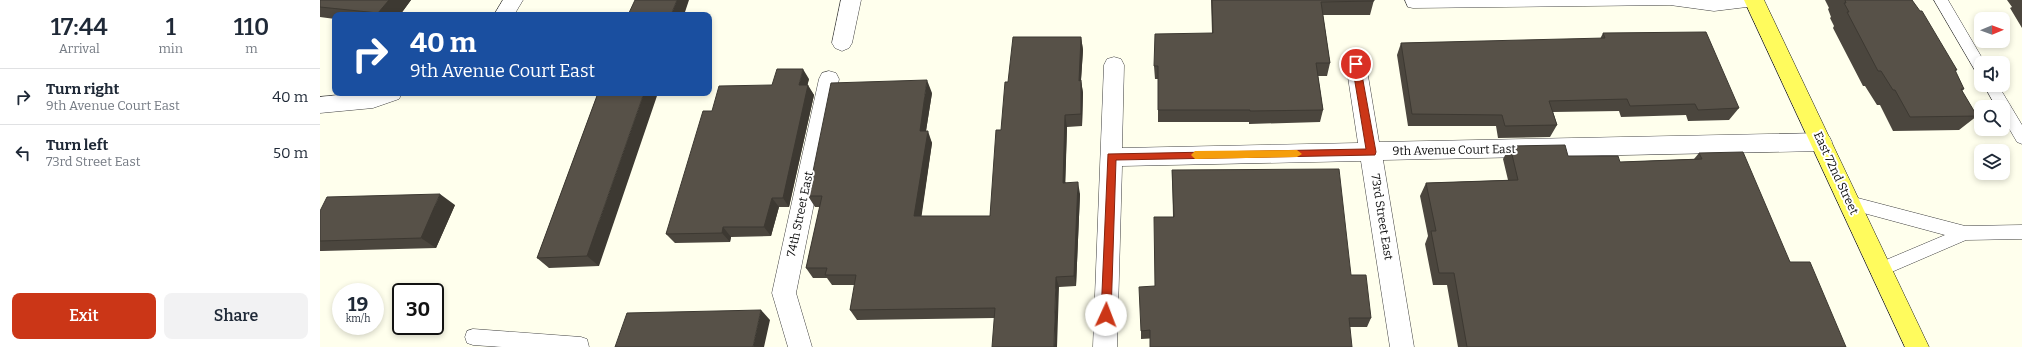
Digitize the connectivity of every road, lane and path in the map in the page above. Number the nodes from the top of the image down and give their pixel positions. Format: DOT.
graph roads {
  1 [pos="513,0"];
  2 [pos="851,0"];
  3 [pos="1412,0"];
  4 [pos="1670,0"];
  5 [pos="1941,0"];
  6 [pos="1755,1"];
  7 [pos="506,12"];
  8 [pos="842,43"];
  9 [pos="1974,56"];
  10 [pos="1356,64"];
  11 [pos="1114,65"];
  12 [pos="829,79"];
  13 [pos="1995,92"];
  14 [pos="384,96"];
  15 [pos="320,105"];
  16 [pos="2022,138"];
  17 [pos="1821,142"];
  18 [pos="1372,152"];
  19 [pos="1111,157"];
  20 [pos="1850,203"];
  21 [pos="2022,232"];
  22 [pos="1965,233"];
  23 [pos="1880,270"];
  24 [pos="473,337"];
  25 [pos="580,347"];
  26 [pos="800,347"];
  27 [pos="1105,347"];
  28 [pos="1402,347"];
  29 [pos="1917,347"];
  1 -- 7 [label="street"];
  2 -- 8 [label="street"];
  3 -- 4 [label="lane"];
  4 -- 6 [label="lane"];
  5 -- 9 [label="lane"];
  6 -- 17 [label="main road, East 72nd Street"];
  10 -- 18 [label="street, 73rd Street East"];
  11 -- 19 [label="street"];
  12 -- 26 [label="street, 74th Street East"];
  13 -- 16 [label="lane"];
  14 -- 15 [label="street"];
  17 -- 18 [label="street, 9th Avenue Court East"];
  17 -- 20 [label="main road, East 72nd Street"];
  18 -- 19 [label="street, 9th Avenue Court East"];
  18 -- 28 [label="street, 73rd Street East"];
  19 -- 27 [label="street"];
  20 -- 22 [label="lane"];
  20 -- 23 [label="main road, East 72nd Street"];
  21 -- 22 [label="lane"];
  22 -- 23 [label="lane"];
  23 -- 29 [label="main road, East 72nd Street"];
  24 -- 25 [label="lane"];
}
